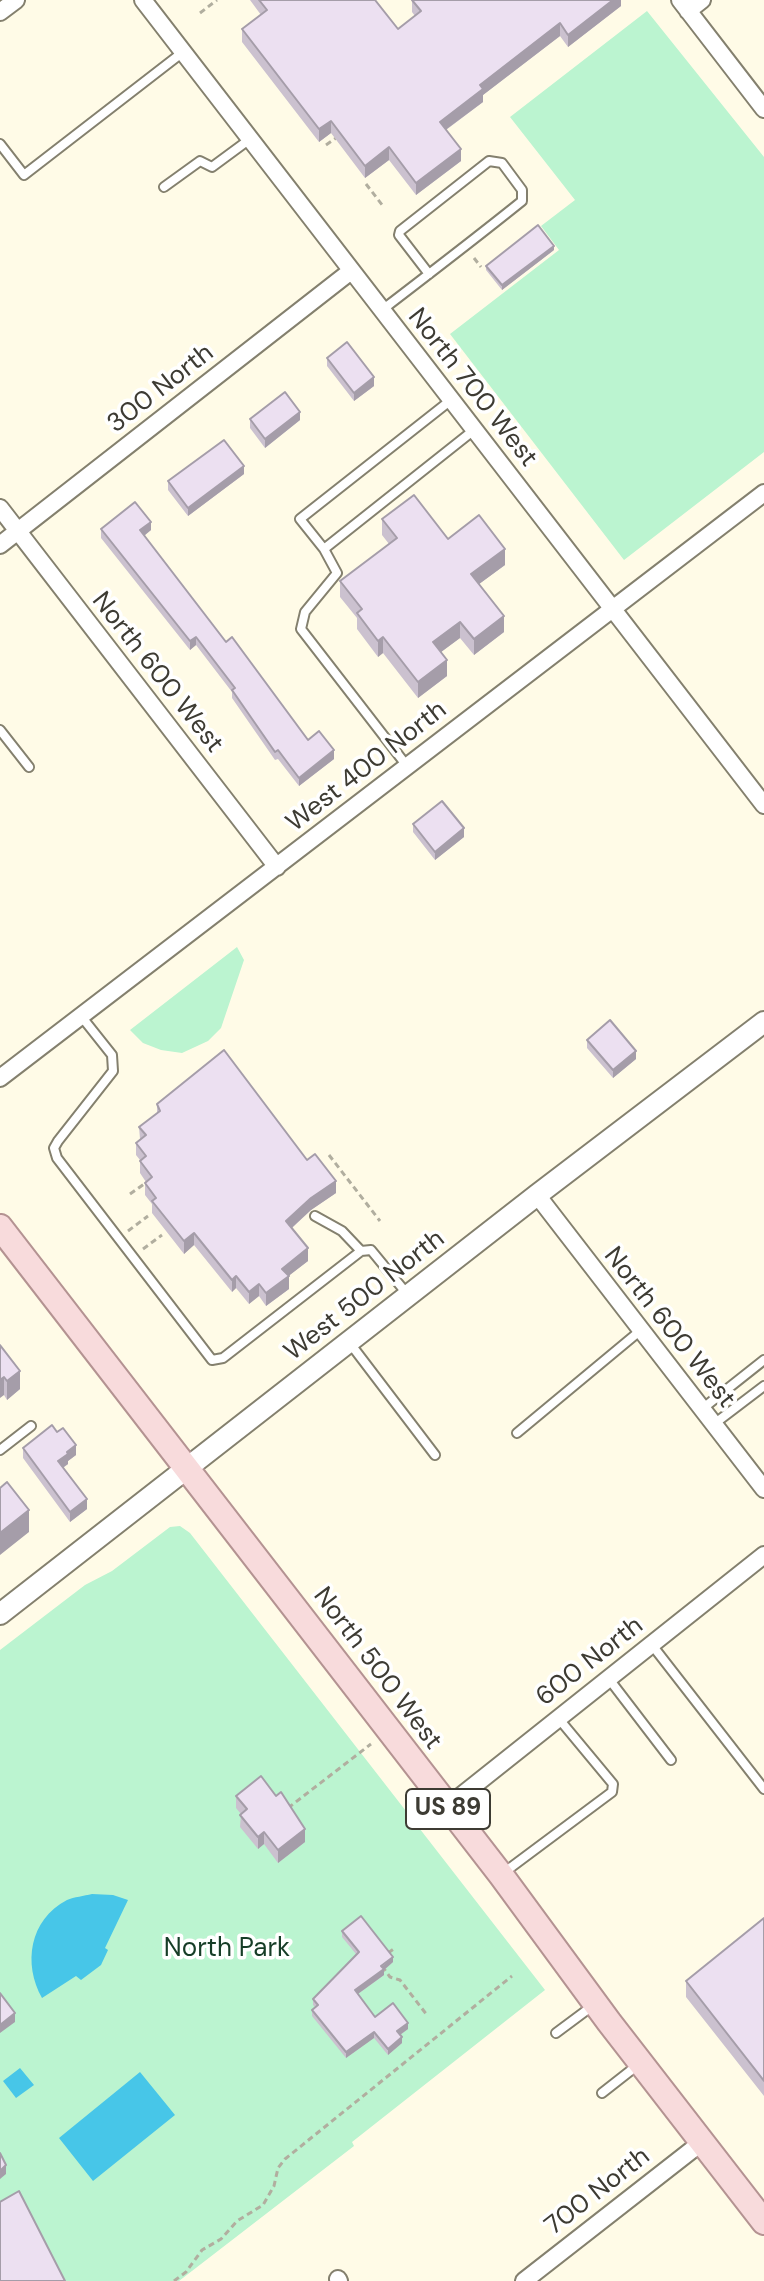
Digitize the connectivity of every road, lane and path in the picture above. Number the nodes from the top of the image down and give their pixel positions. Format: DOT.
graph roads {
  1 [pos="16,0"];
  2 [pos="143,0"];
  3 [pos="217,0"];
  4 [pos="702,0"];
  5 [pos="684,5"];
  6 [pos="0,12"];
  7 [pos="200,13"];
  8 [pos="183,52"];
  9 [pos="764,109"];
  10 [pos="336,138"];
  11 [pos="250,139"];
  12 [pos="0,144"];
  13 [pos="326,145"];
  14 [pos="366,184"];
  15 [pos="164,187"];
  16 [pos="383,206"];
  17 [pos="351,271"];
  18 [pos="429,274"];
  19 [pos="382,310"];
  20 [pos="451,400"];
  21 [pos="474,430"];
  22 [pos="764,493"];
  23 [pos="0,508"];
  24 [pos="18,531"];
  25 [pos="0,545"];
  26 [pos="324,549"];
  27 [pos="612,609"];
  28 [pos="0,730"];
  29 [pos="407,766"];
  30 [pos="29,767"];
  31 [pos="764,805"];
  32 [pos="277,867"];
  33 [pos="81,1016"];
  34 [pos="764,1022"];
  35 [pos="0,1078"];
  36 [pos="329,1155"];
  37 [pos="147,1182"];
  38 [pos="130,1194"];
  39 [pos="537,1195"];
  40 [pos="148,1216"];
  41 [pos="315,1216"];
  42 [pos="380,1221"];
  43 [pos="0,1227"];
  44 [pos="162,1235"];
  45 [pos="118,1238"];
  46 [pos="361,1251"];
  47 [pos="133,1257"];
  48 [pos="409,1295"];
  49 [pos="641,1330"];
  50 [pos="349,1341"];
  51 [pos="764,1360"];
  52 [pos="764,1386"];
  53 [pos="702,1409"];
  54 [pos="714,1425"];
  55 [pos="31,1426"];
  56 [pos="517,1433"];
  57 [pos="0,1450"];
  58 [pos="435,1455"];
  59 [pos="187,1468"];
  60 [pos="761,1479"];
  61 [pos="764,1555"];
  62 [pos="0,1614"];
  63 [pos="652,1644"];
  64 [pos="609,1679"];
  65 [pos="558,1718"];
  66 [pos="389,1730"];
  67 [pos="671,1760"];
  68 [pos="764,1789"];
  69 [pos="447,1807"];
  70 [pos="285,1810"];
  71 [pos="501,1875"];
  72 [pos="395,1948"];
  73 [pos="386,1954"];
  74 [pos="378,1960"];
  75 [pos="512,1976"];
  76 [pos="595,2004"];
  77 [pos="427,2015"];
  78 [pos="556,2033"];
  79 [pos="640,2063"];
  80 [pos="602,2093"];
  81 [pos="702,2142"];
  82 [pos="764,2222"];
  83 [pos="174,2281"];
  84 [pos="524,2281"];
  1 -- 6 [label="street"];
  2 -- 8 [label="street, North 700 West"];
  3 -- 7 [label="path"];
  4 -- 5 [label="street"];
  5 -- 9 [label="street"];
  8 -- 11 [label="street, North 700 West"];
  8 -- 12 [label="lane"];
  10 -- 13 [label="path"];
  11 -- 15 [label="lane"];
  11 -- 17 [label="street, North 700 West"];
  14 -- 16 [label="path"];
  17 -- 19 [label="street, North 700 West"];
  17 -- 24 [label="street, 300 North"];
  18 -- 18 [label="lane"];
  18 -- 19 [label="lane"];
  19 -- 20 [label="street, North 700 West"];
  20 -- 21 [label="street, North 700 West"];
  20 -- 26 [label="lane"];
  21 -- 26 [label="lane"];
  21 -- 27 [label="street, North 700 West"];
  22 -- 27 [label="street, West 400 North"];
  23 -- 24 [label="street, North 600 West"];
  24 -- 25 [label="street, 300 North"];
  24 -- 32 [label="street, North 600 West"];
  26 -- 29 [label="lane"];
  27 -- 29 [label="street, West 400 North"];
  27 -- 31 [label="street, North 700 West"];
  28 -- 30 [label="lane"];
  29 -- 32 [label="street, West 400 North"];
  32 -- 33 [label="street, West 400 North"];
  33 -- 35 [label="street, West 400 North"];
  33 -- 45 [label="lane"];
  34 -- 39 [label="street, West 500 North"];
  36 -- 42 [label="path"];
  37 -- 38 [label="path"];
  39 -- 48 [label="street, West 500 North"];
  39 -- 49 [label="street, North 600 West"];
  40 -- 45 [label="path"];
  41 -- 46 [label="lane"];
  43 -- 59 [label="main road, North 500 West / US 89"];
  44 -- 47 [label="path"];
  45 -- 47 [label="lane"];
  46 -- 47 [label="lane"];
  46 -- 48 [label="lane"];
  48 -- 50 [label="street, West 500 North"];
  49 -- 53 [label="street, North 600 West"];
  49 -- 56 [label="lane"];
  50 -- 58 [label="lane"];
  50 -- 59 [label="street, West 500 North"];
  51 -- 53 [label="lane"];
  52 -- 54 [label="lane"];
  53 -- 54 [label="street, North 600 West"];
  54 -- 60 [label="street, North 600 West"];
  55 -- 57 [label="lane"];
  59 -- 62 [label="street, West 500 North"];
  59 -- 66 [label="main road, North 500 West / US 89"];
  61 -- 63 [label="street, 600 North"];
  63 -- 64 [label="street, 600 North"];
  63 -- 68 [label="lane"];
  64 -- 65 [label="street, 600 North"];
  64 -- 67 [label="lane"];
  65 -- 69 [label="street, 600 North"];
  65 -- 71 [label="lane"];
  66 -- 69 [label="main road, North 500 West / US 89"];
  66 -- 70 [label="path"];
  69 -- 71 [label="main road, North 500 West / US 89"];
  71 -- 76 [label="main road, North 500 West / US 89"];
  72 -- 73 [label="path"];
  74 -- 77 [label="path"];
  75 -- 83 [label="path"];
  76 -- 78 [label="lane"];
  76 -- 79 [label="main road, North 500 West / US 89"];
  79 -- 80 [label="lane"];
  79 -- 81 [label="main road, North 500 West / US 89"];
  81 -- 82 [label="main road, North 500 West / US 89"];
  81 -- 84 [label="street, 700 North"];
}
